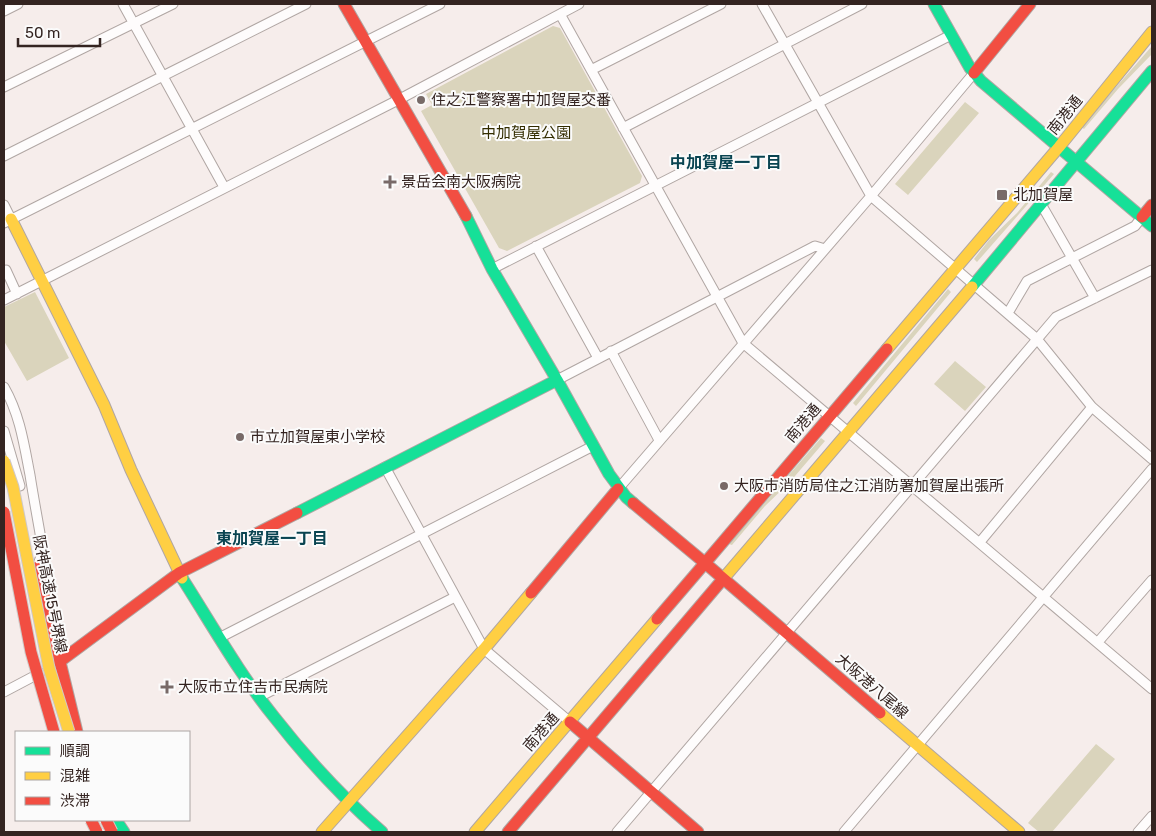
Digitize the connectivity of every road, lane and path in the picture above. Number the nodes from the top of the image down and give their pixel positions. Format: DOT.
graph roads {
  1 [pos="18,4"];
  2 [pos="123,4"];
  3 [pos="172,4"];
  4 [pos="306,4"];
  5 [pos="344,4"];
  6 [pos="440,4"];
  7 [pos="580,4"];
  8 [pos="721,4"];
  9 [pos="762,4"];
  10 [pos="862,4"];
  11 [pos="934,4"];
  12 [pos="1030,4"];
  13 [pos="4,11"];
  14 [pos="560,14"];
  15 [pos="134,23"];
  16 [pos="1152,32"];
  17 [pos="951,35"];
  18 [pos="366,41"];
  19 [pos="784,43"];
  20 [pos="591,70"];
  21 [pos="1152,71"];
  22 [pos="974,73"];
  23 [pos="163,76"];
  24 [pos="4,87"];
  25 [pos="398,100"];
  26 [pos="818,104"];
  27 [pos="192,128"];
  28 [pos="623,128"];
  29 [pos="1059,146"];
  30 [pos="4,156"];
  31 [pos="1076,162"];
  32 [pos="655,185"];
  33 [pos="224,187"];
  34 [pos="871,196"];
  35 [pos="1041,204"];
  36 [pos="4,205"];
  37 [pos="1152,205"];
  38 [pos="1142,217"];
  39 [pos="7,221"];
  40 [pos="1152,226"];
  41 [pos="536,246"];
  42 [pos="825,249"];
  43 [pos="1072,258"];
  44 [pos="954,268"];
  45 [pos="492,269"];
  46 [pos="6,270"];
  47 [pos="1152,270"];
  48 [pos="42,282"];
  49 [pos="974,285"];
  50 [pos="17,294"];
  51 [pos="717,297"];
  52 [pos="1095,298"];
  53 [pos="4,300"];
  54 [pos="1008,313"];
  55 [pos="1037,339"];
  56 [pos="743,343"];
  57 [pos="611,352"];
  58 [pos="598,358"];
  59 [pos="557,380"];
  60 [pos="4,387"];
  61 [pos="1092,407"];
  62 [pos="829,416"];
  63 [pos="4,431"];
  64 [pos="848,433"];
  65 [pos="659,440"];
  66 [pos="593,446"];
  67 [pos="1152,459"];
  68 [pos="4,461"];
  69 [pos="385,467"];
  70 [pos="1152,469"];
  71 [pos="912,486"];
  72 [pos="618,489"];
  73 [pos="4,512"];
  74 [pos="4,530"];
  75 [pos="421,534"];
  76 [pos="980,542"];
  77 [pos="706,563"];
  78 [pos="37,567"];
  79 [pos="179,573"];
  80 [pos="723,578"];
  81 [pos="1152,580"];
  82 [pos="456,597"];
  83 [pos="1044,598"];
  84 [pos="786,632"];
  85 [pos="221,637"];
  86 [pos="1098,642"];
  87 [pos="484,649"];
  88 [pos="59,662"];
  89 [pos="34,676"];
  90 [pos="1152,689"];
  91 [pos="4,692"];
  92 [pos="259,697"];
  93 [pos="570,722"];
  94 [pos="52,731"];
  95 [pos="52,731"];
  96 [pos="69,731"];
  97 [pos="77,731"];
  98 [pos="588,738"];
  99 [pos="918,746"];
  100 [pos="652,792"];
  101 [pos="348,801"];
  102 [pos="1152,816"];
  103 [pos="87,821"];
  104 [pos="112,821"];
  105 [pos="115,821"];
  106 [pos="95,832"];
  107 [pos="124,832"];
  108 [pos="322,832"];
  109 [pos="382,832"];
  110 [pos="475,832"];
  111 [pos="508,832"];
  112 [pos="617,832"];
  113 [pos="698,832"];
  114 [pos="844,832"];
  115 [pos="1019,832"];
  116 [pos="1138,832"];
  1 -- 13 [label="street"];
  2 -- 15 [label="street"];
  3 -- 15 [label="street"];
  4 -- 23 [label="street"];
  5 -- 18 [label="main road, 大阪港八尾線"];
  6 -- 18 [label="street"];
  7 -- 14 [label="street"];
  8 -- 20 [label="street"];
  9 -- 19 [label="street"];
  10 -- 19 [label="street"];
  11 -- 17 [label="main road"];
  12 -- 22 [label="main road"];
  14 -- 20 [label="street"];
  14 -- 25 [label="street"];
  15 -- 23 [label="street"];
  15 -- 24 [label="street"];
  16 -- 29 [label="main road, 南港通"];
  17 -- 22 [label="main road"];
  17 -- 26 [label="street"];
  18 -- 25 [label="main road, 大阪港八尾線"];
  18 -- 27 [label="street"];
  19 -- 26 [label="street"];
  19 -- 28 [label="street"];
  20 -- 28 [label="street"];
  21 -- 31 [label="main road"];
  22 -- 29 [label="main road"];
  22 -- 34 [label="street"];
  23 -- 27 [label="street"];
  23 -- 30 [label="street"];
  25 -- 33 [label="street"];
  25 -- 45 [label="main road, 大阪港八尾線"];
  26 -- 32 [label="street"];
  26 -- 34 [label="street"];
  27 -- 33 [label="street"];
  27 -- 39 [label="street"];
  28 -- 32 [label="street"];
  29 -- 31 [label="main road"];
  29 -- 44 [label="main road, 南港通"];
  31 -- 35 [label="main road"];
  31 -- 38 [label="main road"];
  32 -- 41 [label="street"];
  32 -- 51 [label="street"];
  33 -- 48 [label="street"];
  34 -- 42 [label="street"];
  34 -- 44 [label="street"];
  35 -- 43 [label="street"];
  35 -- 49 [label="main road"];
  36 -- 39 [label="street"];
  37 -- 38 [label="main road"];
  38 -- 40 [label="main road"];
  38 -- 43 [label="street"];
  39 -- 48 [label="main road"];
  41 -- 45 [label="street"];
  41 -- 58 [label="street"];
  42 -- 51 [label="street"];
  42 -- 56 [label="street"];
  43 -- 52 [label="street"];
  43 -- 54 [label="street"];
  44 -- 49 [label="street"];
  44 -- 62 [label="main road, 南港通"];
  45 -- 59 [label="main road, 大阪港八尾線"];
  46 -- 50 [label="street"];
  47 -- 52 [label="street"];
  48 -- 50 [label="street"];
  48 -- 79 [label="main road"];
  49 -- 54 [label="street"];
  49 -- 64 [label="main road"];
  50 -- 53 [label="street"];
  51 -- 56 [label="street"];
  51 -- 57 [label="street"];
  52 -- 55 [label="street"];
  54 -- 55 [label="street"];
  55 -- 61 [label="street"];
  55 -- 71 [label="street"];
  56 -- 62 [label="street"];
  56 -- 65 [label="street"];
  57 -- 58 [label="street"];
  57 -- 65 [label="street"];
  58 -- 59 [label="street"];
  59 -- 66 [label="main road, 大阪港八尾線"];
  59 -- 69 [label="main road"];
  60 -- 78 [label="street"];
  61 -- 67 [label="street"];
  61 -- 76 [label="street"];
  62 -- 64 [label="street"];
  62 -- 77 [label="main road, 南港通"];
  63 -- 78 [label="street"];
  64 -- 71 [label="street"];
  64 -- 80 [label="main road"];
  65 -- 72 [label="street"];
  66 -- 72 [label="main road, 大阪港八尾線"];
  66 -- 75 [label="street"];
  68 -- 96 [label="main road, 阪神高速15号堺線, bridge"];
  69 -- 75 [label="street"];
  69 -- 79 [label="main road"];
  70 -- 83 [label="street"];
  71 -- 76 [label="street"];
  71 -- 84 [label="street"];
  72 -- 77 [label="main road, 大阪港八尾線"];
  72 -- 87 [label="main road"];
  73 -- 94 [label="main road, 阪神高速15号堺線, bridge"];
  74 -- 89 [label="main road"];
  75 -- 82 [label="street"];
  75 -- 85 [label="street"];
  76 -- 83 [label="street"];
  77 -- 80 [label="main road, 大阪港八尾線"];
  77 -- 93 [label="main road, 南港通"];
  78 -- 88 [label="main road"];
  79 -- 85 [label="main road"];
  79 -- 88 [label="main road"];
  80 -- 84 [label="main road, 大阪港八尾線"];
  80 -- 98 [label="main road"];
  81 -- 86 [label="street"];
  82 -- 87 [label="street"];
  82 -- 92 [label="street"];
  83 -- 86 [label="street"];
  83 -- 99 [label="street"];
  84 -- 99 [label="main road, 大阪港八尾線"];
  84 -- 100 [label="street"];
  85 -- 92 [label="main road"];
  86 -- 90 [label="street"];
  87 -- 93 [label="street"];
  87 -- 101 [label="main road"];
  88 -- 89 [label="street"];
  88 -- 97 [label="main road"];
  89 -- 91 [label="street"];
  89 -- 95 [label="street"];
  92 -- 101 [label="main road"];
  93 -- 98 [label="main road"];
  93 -- 110 [label="main road, 南港通"];
  98 -- 100 [label="main road"];
  98 -- 111 [label="main road"];
  99 -- 114 [label="street"];
  99 -- 115 [label="main road, 大阪港八尾線"];
  100 -- 112 [label="street"];
  100 -- 113 [label="main road"];
  101 -- 108 [label="main road"];
  101 -- 109 [label="main road"];
  102 -- 116 [label="street"];
  103 -- 106 [label="street"];
  104 -- 106 [label="street"];
  105 -- 107 [label="main road"];
}
